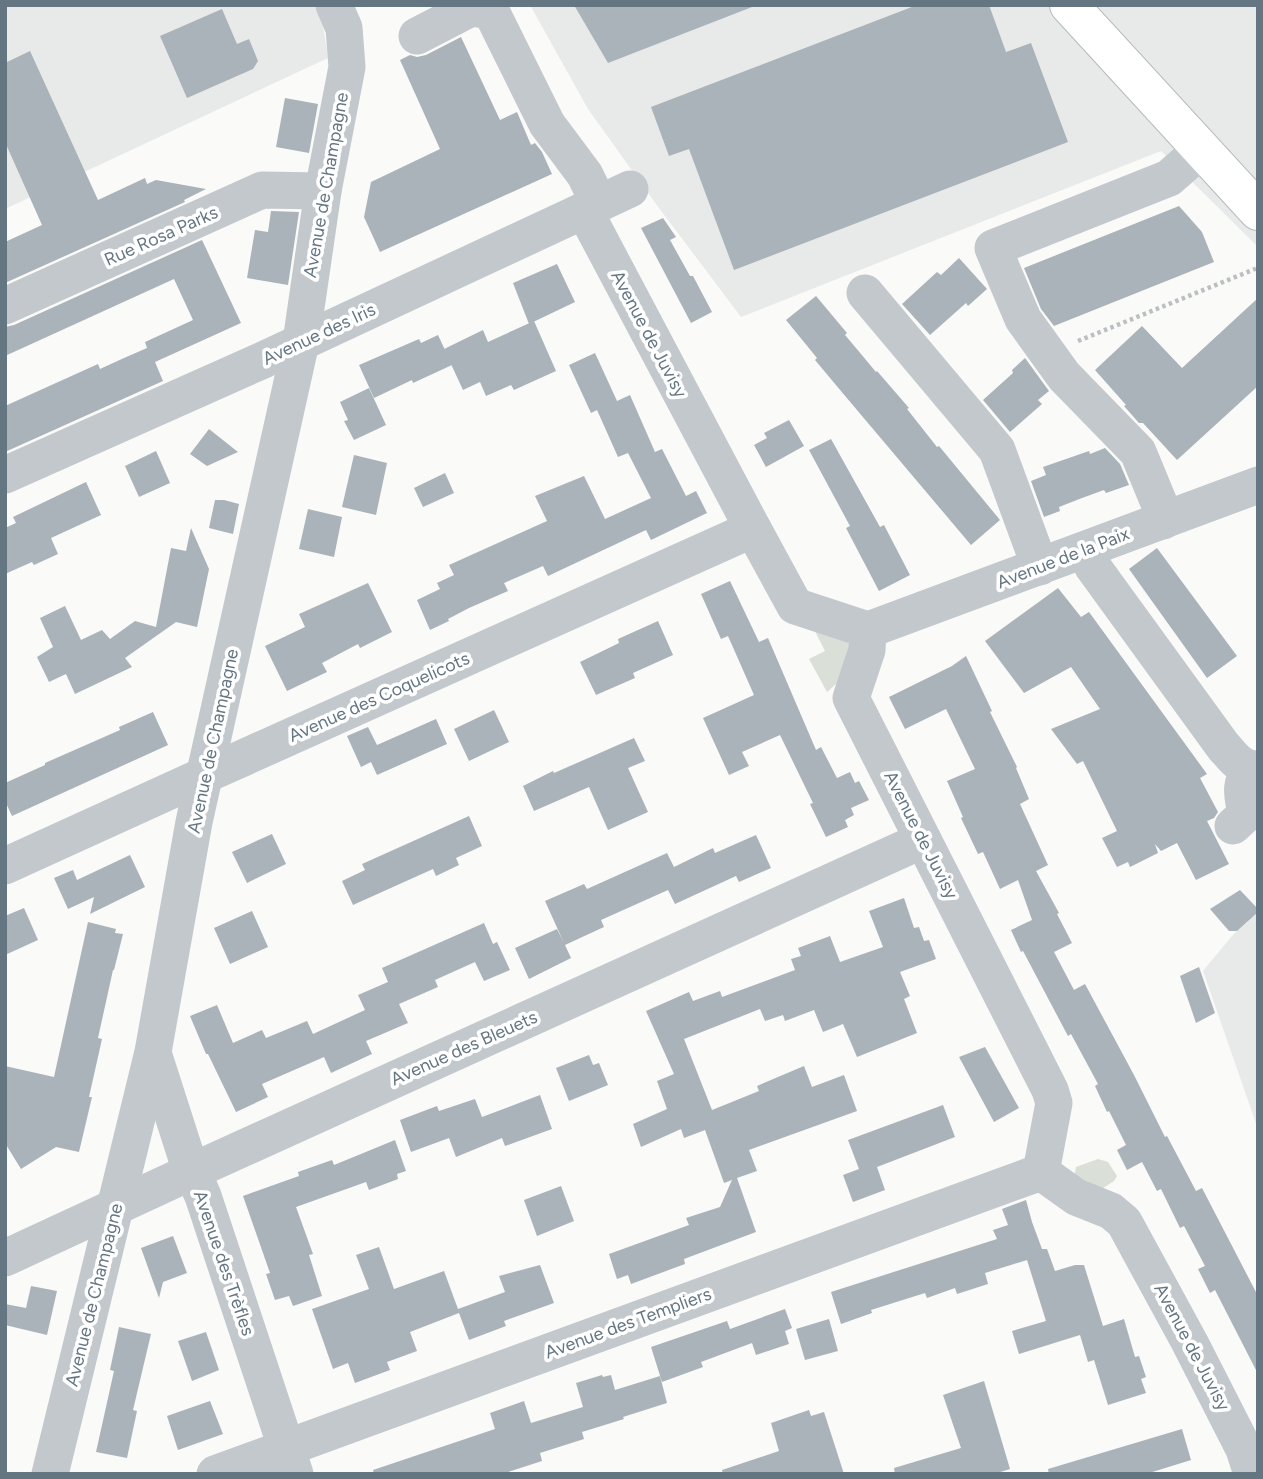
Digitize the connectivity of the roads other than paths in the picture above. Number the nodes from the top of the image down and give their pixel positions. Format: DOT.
graph roads {
  1 [pos="334,5"];
  2 [pos="1069,5"];
  3 [pos="1100,20"];
  4 [pos="417,36"];
  5 [pos="1228,166"];
  6 [pos="323,191"];
  7 [pos="1258,194"];
  8 [pos="604,201"];
  9 [pos="1258,211"];
  10 [pos="865,293"];
  11 [pos="5,306"];
  12 [pos="301,342"];
  13 [pos="5,475"];
  14 [pos="1256,488"];
  15 [pos="1163,521"];
  16 [pos="753,529"];
  17 [pos="1085,550"];
  18 [pos="1040,567"];
  19 [pos="868,630"];
  20 [pos="1254,769"];
  21 [pos="205,775"];
  22 [pos="1233,826"];
  23 [pos="923,840"];
  24 [pos="5,866"];
  25 [pos="153,1052"];
  26 [pos="193,1171"];
  27 [pos="1041,1172"];
  28 [pos="116,1208"];
  29 [pos="5,1258"];
  30 [pos="291,1461"];
  31 [pos="50,1474"];
  32 [pos="215,1474"];
  33 [pos="1252,1474"];
  1 -- 6 [label="street, Avenue de Champagne"];
  2 -- 3 [label="main road"];
  3 -- 5 [label="main road"];
  3 -- 5 [label="main road"];
  4 -- 8 [label="street, Avenue de Juvisy"];
  5 -- 7 [label="main road"];
  5 -- 9 [label="main road"];
  5 -- 15 [label="street"];
  6 -- 11 [label="street, Rue Rosa Parks"];
  6 -- 12 [label="street, Avenue de Champagne"];
  8 -- 12 [label="street, Avenue des Iris"];
  8 -- 16 [label="street, Avenue de Juvisy"];
  10 -- 18 [label="street"];
  12 -- 13 [label="street, Avenue des Iris"];
  12 -- 21 [label="street, Avenue de Champagne"];
  14 -- 15 [label="street, Avenue de la Paix"];
  15 -- 17 [label="street, Avenue de la Paix"];
  16 -- 19 [label="street, Avenue de Juvisy"];
  16 -- 21 [label="street, Avenue des Coquelicots"];
  17 -- 18 [label="street, Avenue de la Paix"];
  17 -- 20 [label="street"];
  18 -- 19 [label="street, Avenue de la Paix"];
  19 -- 23 [label="street, Avenue de Juvisy"];
  20 -- 22 [label="street"];
  21 -- 24 [label="street, Avenue des Coquelicots"];
  21 -- 25 [label="street, Avenue de Champagne"];
  23 -- 26 [label="street, Avenue des Bleuets"];
  23 -- 27 [label="street, Avenue de Juvisy"];
  25 -- 26 [label="street, Avenue des Trèfles"];
  25 -- 28 [label="street, Avenue de Champagne"];
  26 -- 28 [label="street, Avenue des Bleuets"];
  26 -- 30 [label="street, Avenue des Trèfles"];
  27 -- 30 [label="street, Avenue des Templiers"];
  27 -- 33 [label="street, Avenue de Juvisy"];
  28 -- 29 [label="street, Avenue des Bleuets"];
  28 -- 31 [label="street, Avenue de Champagne"];
  30 -- 32 [label="street, Avenue des Templiers"];
}
